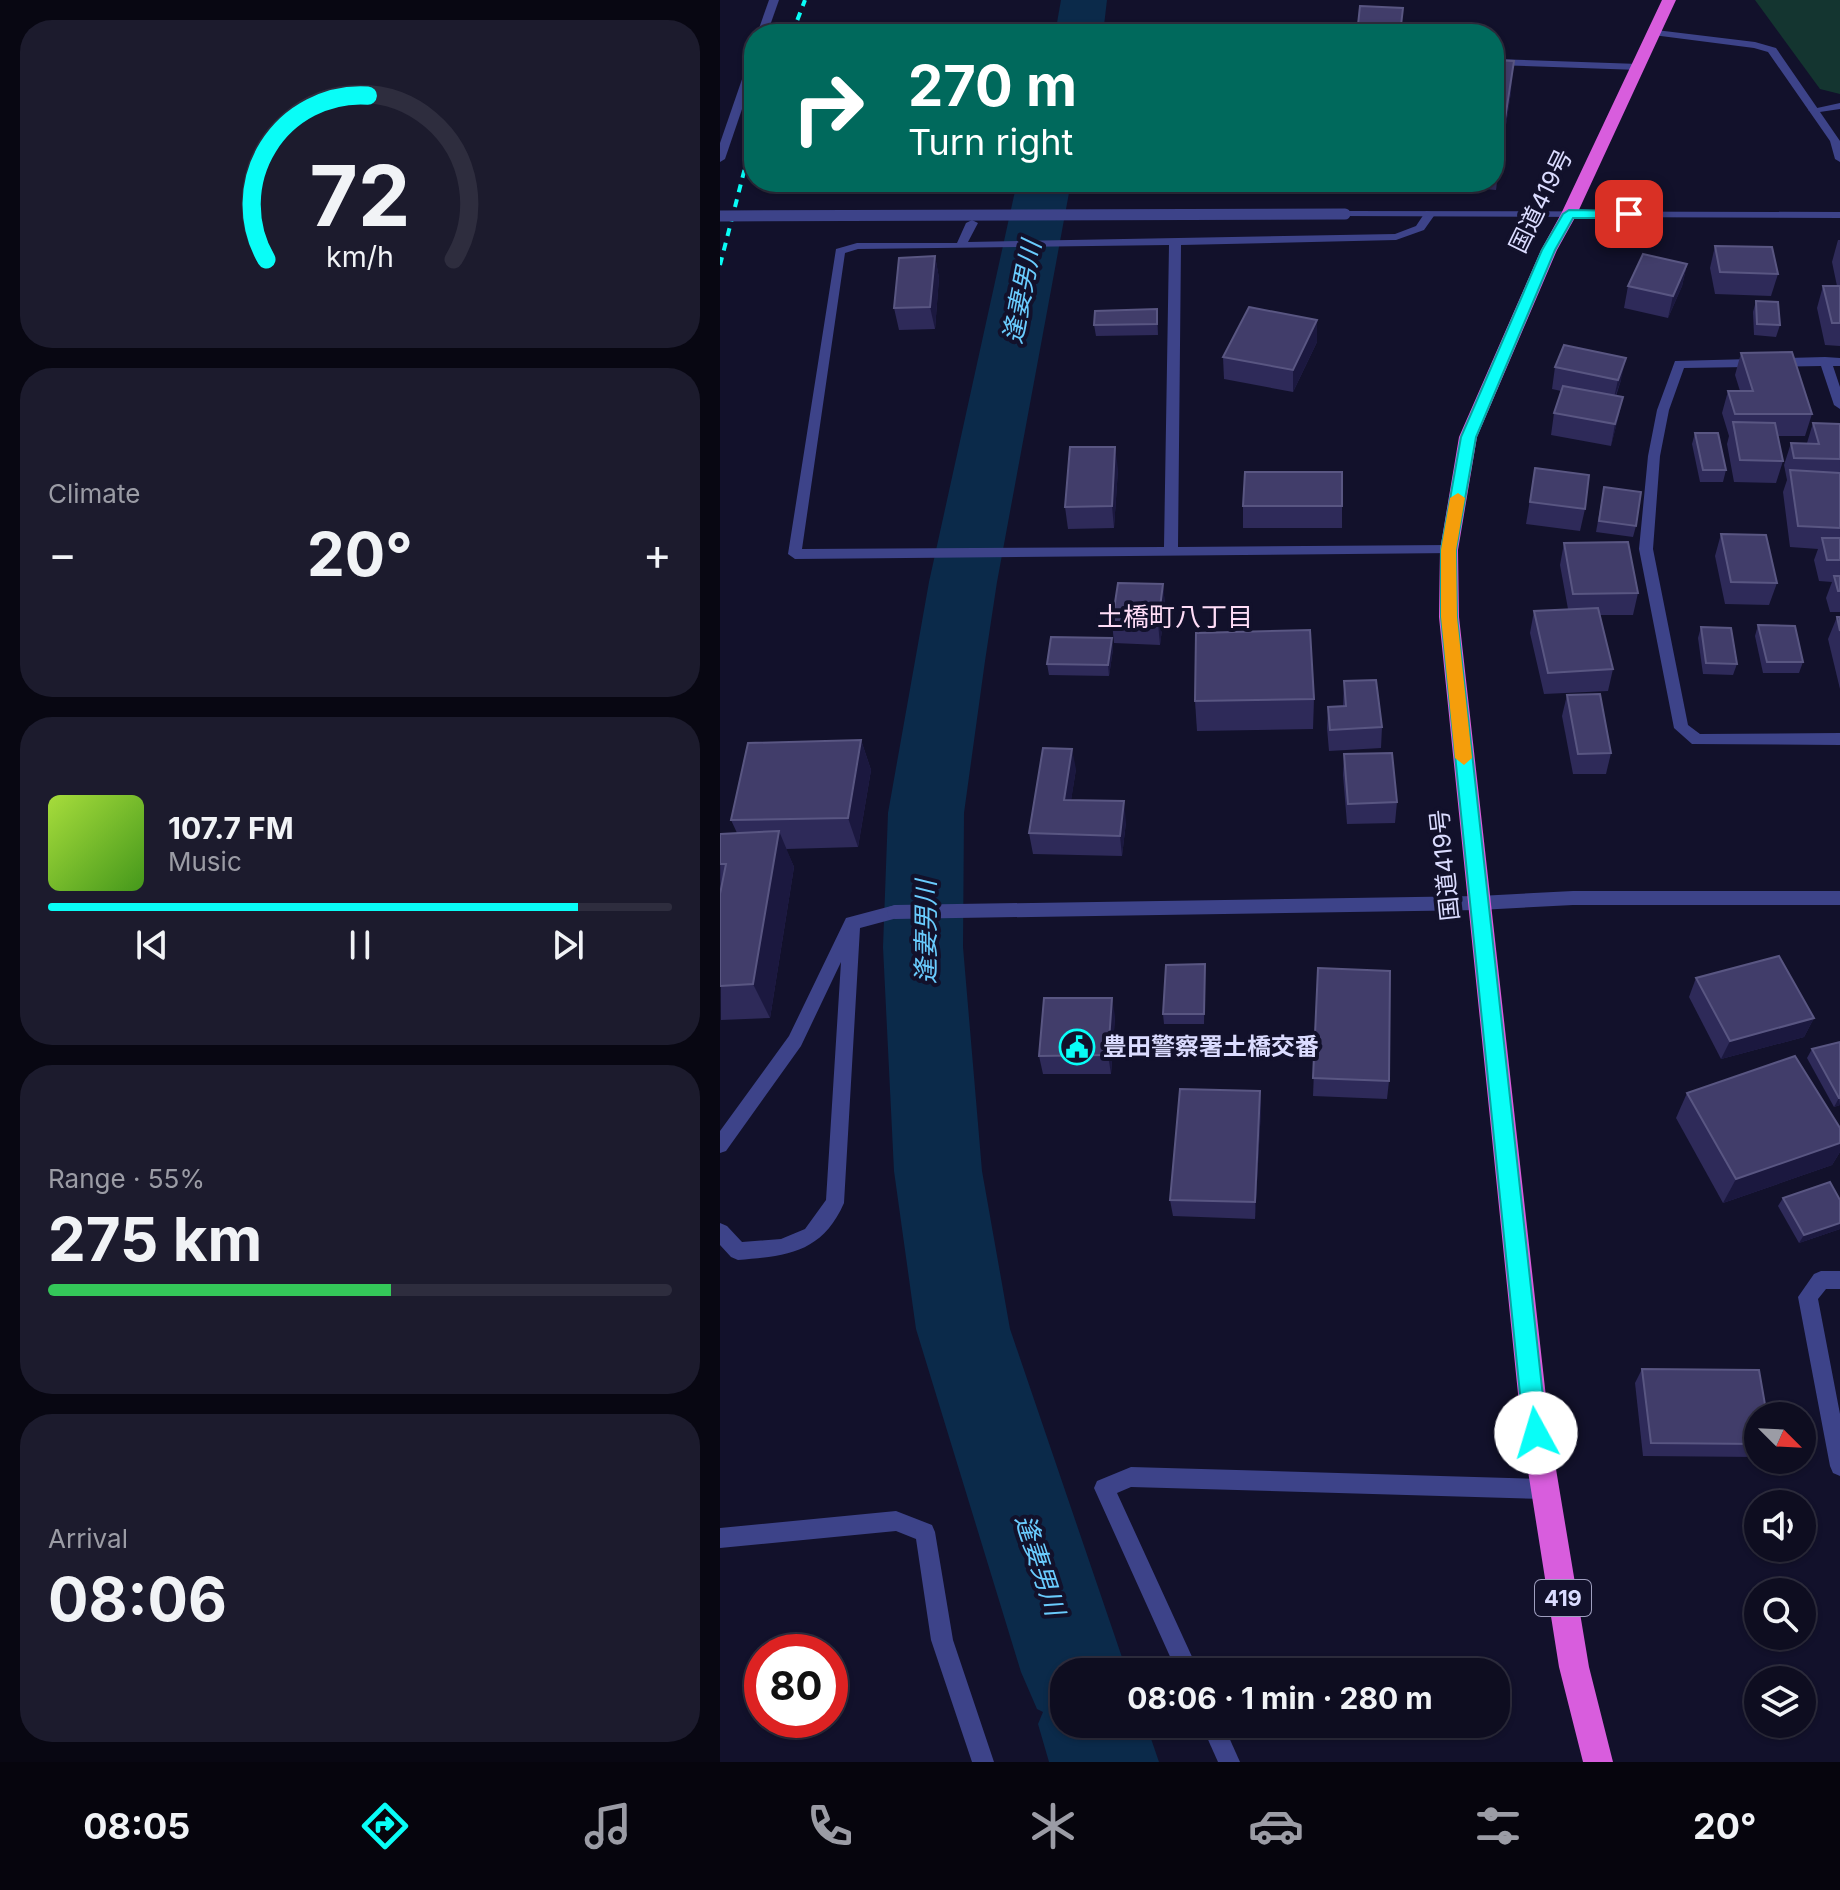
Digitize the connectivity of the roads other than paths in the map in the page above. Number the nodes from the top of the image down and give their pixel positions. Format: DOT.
graph roads {
  1 [pos="774,0"];
  2 [pos="1669,0"];
  3 [pos="766,24"];
  4 [pos="1656,33"];
  5 [pos="1504,62"];
  6 [pos="1639,67"];
  7 [pos="744,88"];
  8 [pos="1840,106"];
  9 [pos="1813,110"];
  10 [pos="720,159"];
  11 [pos="1840,159"];
  12 [pos="1430,213"];
  13 [pos="1569,214"];
  14 [pos="1840,215"];
  15 [pos="720,216"];
  16 [pos="972,223"];
  17 [pos="1175,240"];
  18 [pos="961,246"];
  19 [pos="1832,361"];
  20 [pos="1840,405"];
  21 [pos="1449,550"];
  22 [pos="1171,551"];
  23 [pos="1840,739"];
  24 [pos="1840,898"];
  25 [pos="1479,903"];
  26 [pos="852,923"];
  27 [pos="720,1145"];
  28 [pos="720,1232"];
  29 [pos="1840,1280"];
  30 [pos="1840,1466"];
  31 [pos="1545,1489"];
  32 [pos="720,1538"];
  33 [pos="1182,1658"];
  34 [pos="1218,1738"];
  35 [pos="983,1762"];
  36 [pos="1229,1762"];
  37 [pos="1598,1762"];
  1 -- 3 [label="street"];
  2 -- 4 [label="highway, 国道419号 / 419"];
  4 -- 6 [label="highway, 国道419号 / 419"];
  4 -- 9 [label="street"];
  5 -- 6 [label="street"];
  6 -- 13 [label="highway, 国道419号 / 419"];
  7 -- 10 [label="street"];
  8 -- 9 [label="street"];
  9 -- 11 [label="street"];
  12 -- 13 [label="street"];
  12 -- 15 [label="street, bridge"];
  12 -- 17 [label="street"];
  13 -- 14 [label="street"];
  13 -- 21 [label="highway, 国道419号 / 419"];
  16 -- 18 [label="street"];
  17 -- 18 [label="street"];
  17 -- 22 [label="street"];
  18 -- 22 [label="street"];
  19 -- 20 [label="street"];
  19 -- 23 [label="street"];
  21 -- 22 [label="street"];
  21 -- 25 [label="highway, 国道419号 / 419"];
  24 -- 25 [label="street"];
  25 -- 26 [label="street"];
  25 -- 31 [label="highway, 国道419号 / 419"];
  26 -- 27 [label="street"];
  26 -- 28 [label="street"];
  29 -- 30 [label="street"];
  31 -- 33 [label="street"];
  31 -- 37 [label="highway, 国道419号 / 419"];
  32 -- 35 [label="street"];
  34 -- 36 [label="street"];
}
